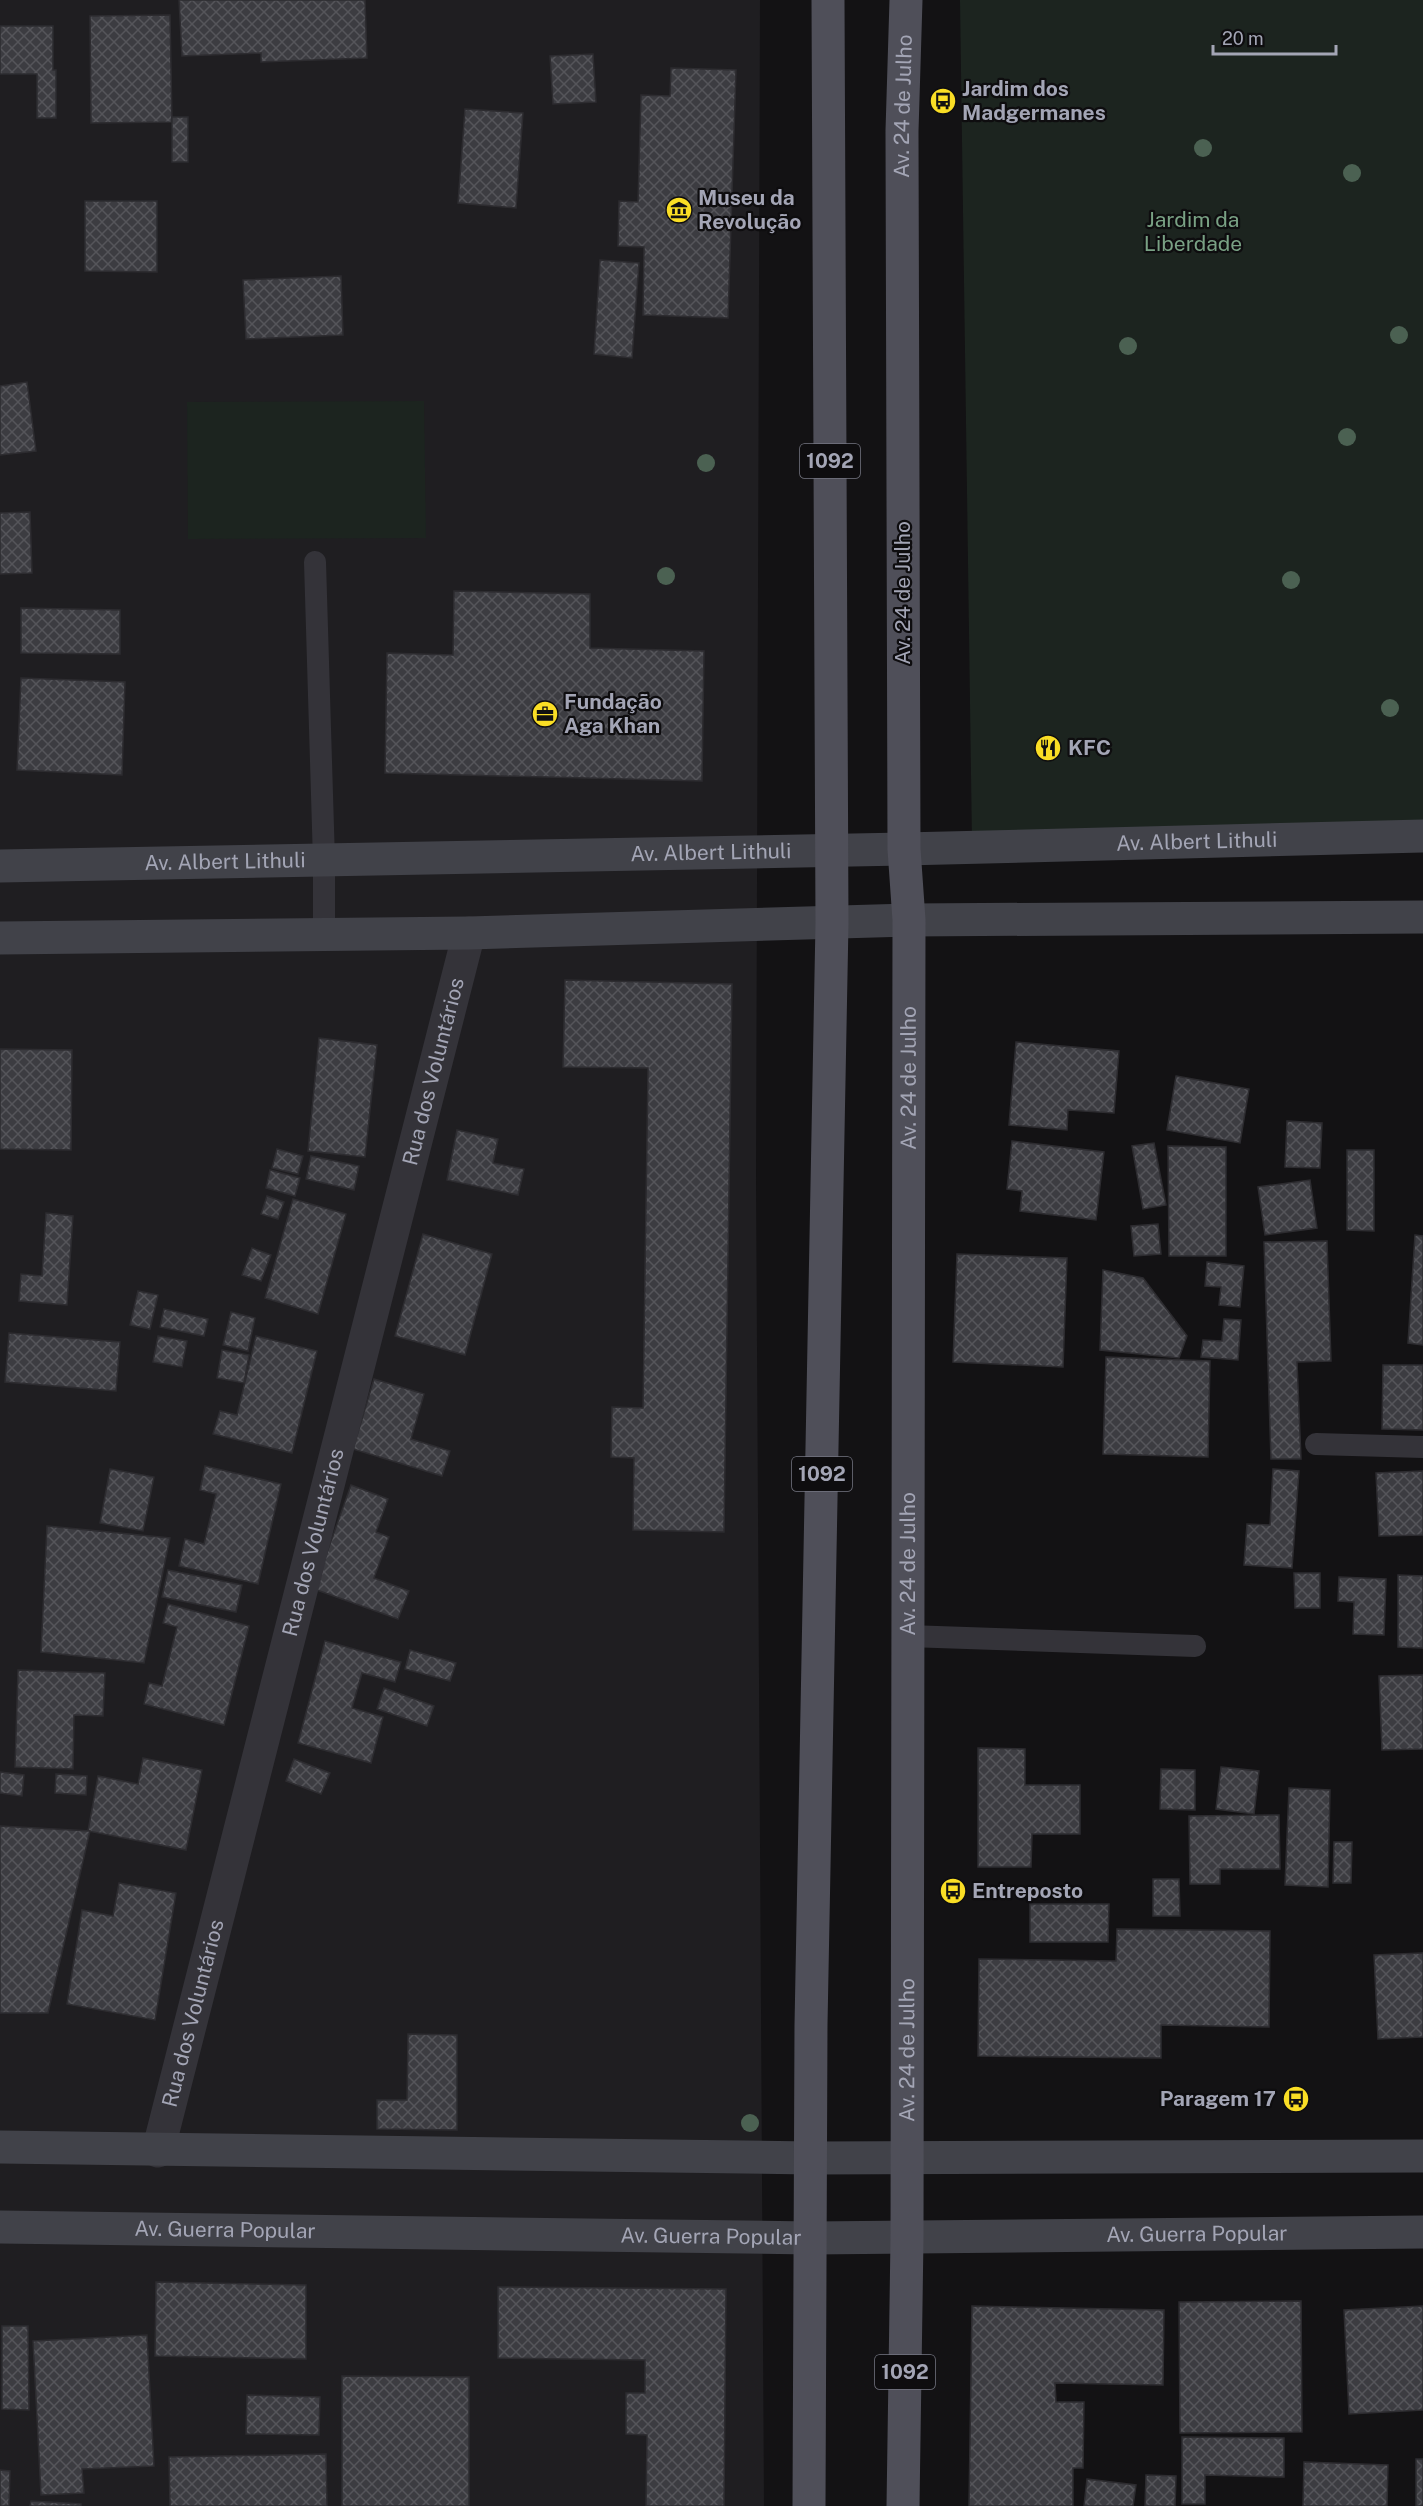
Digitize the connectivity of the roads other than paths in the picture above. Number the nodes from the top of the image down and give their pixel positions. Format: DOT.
graph roads {
  1 [pos="828,0"];
  2 [pos="906,0"];
  3 [pos="315,562"];
  4 [pos="1423,836"];
  5 [pos="904,849"];
  6 [pos="832,850"];
  7 [pos="324,861"];
  8 [pos="0,866"];
  9 [pos="1423,917"];
  10 [pos="909,920"];
  11 [pos="832,923"];
  12 [pos="469,933"];
  13 [pos="324,934"];
  14 [pos="0,938"];
  15 [pos="1316,1444"];
  16 [pos="1423,1447"];
  17 [pos="908,1636"];
  18 [pos="1195,1646"];
  19 [pos="0,2147"];
  20 [pos="158,2151"];
  21 [pos="1423,2156"];
  22 [pos="811,2158"];
  23 [pos="906,2158"];
  24 [pos="0,2227"];
  25 [pos="1423,2232"];
  26 [pos="812,2238"];
  27 [pos="907,2238"];
  28 [pos="809,2506"];
  29 [pos="903,2506"];
  1 -- 6 [label="main road, 1092"];
  2 -- 5 [label="main road, Av. 24 de Julho"];
  3 -- 7 [label="lane"];
  4 -- 5 [label="street, Av. Albert Lithuli"];
  5 -- 6 [label="street, Av. Albert Lithuli"];
  5 -- 10 [label="main road, Av. 24 de Julho"];
  6 -- 7 [label="street, Av. Albert Lithuli"];
  6 -- 11 [label="main road, 1092"];
  7 -- 8 [label="street, Av. Albert Lithuli"];
  7 -- 13 [label="lane"];
  9 -- 10 [label="street"];
  10 -- 11 [label="street"];
  10 -- 17 [label="main road, Av. 24 de Julho"];
  11 -- 12 [label="street"];
  11 -- 22 [label="main road, 1092"];
  12 -- 13 [label="street"];
  12 -- 20 [label="street, Rua dos Voluntários"];
  13 -- 14 [label="street"];
  15 -- 16 [label="lane"];
  17 -- 18 [label="lane"];
  17 -- 23 [label="main road, Av. 24 de Julho"];
  19 -- 20 [label="street"];
  20 -- 22 [label="street"];
  21 -- 23 [label="street"];
  22 -- 23 [label="street"];
  22 -- 26 [label="main road"];
  23 -- 27 [label="main road, Av. 24 de Julho"];
  24 -- 26 [label="street, Av. Guerra Popular"];
  25 -- 27 [label="street, Av. Guerra Popular"];
  26 -- 27 [label="street, Av. Guerra Popular"];
  26 -- 28 [label="main road"];
  27 -- 29 [label="main road, 1092"];
}
